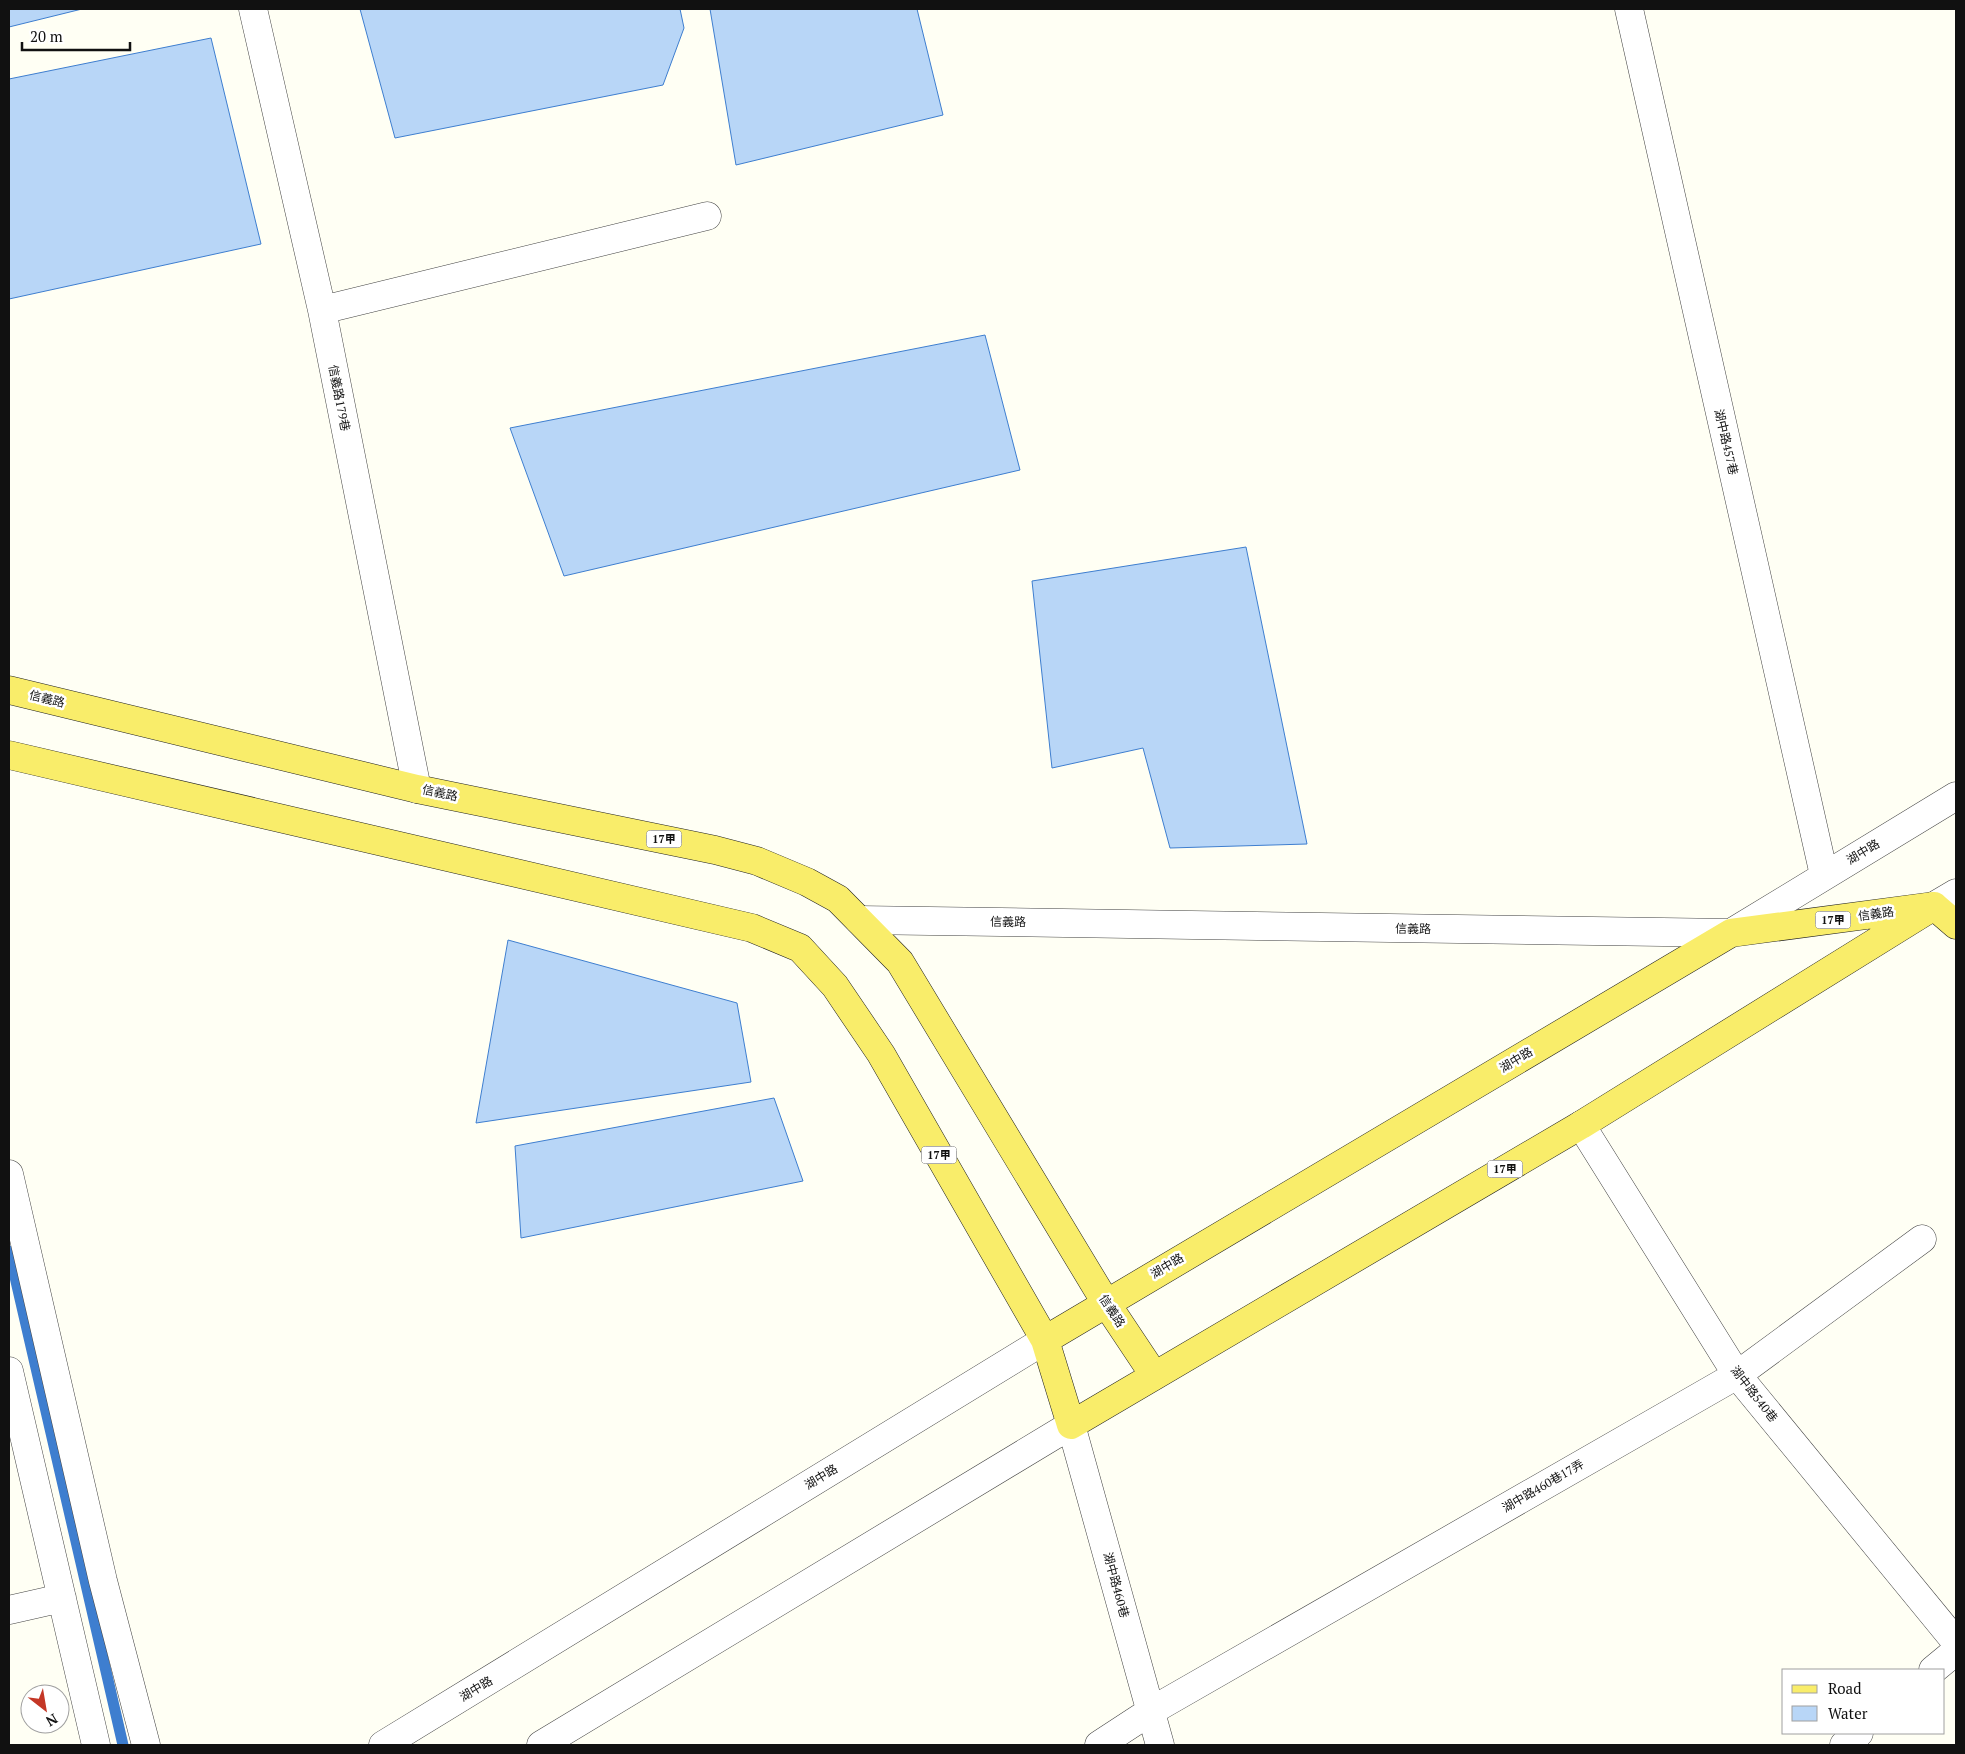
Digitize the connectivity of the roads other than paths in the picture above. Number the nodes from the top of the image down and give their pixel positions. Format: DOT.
graph roads {
  1 [pos="253,9"];
  2 [pos="1628,9"];
  3 [pos="707,216"];
  4 [pos="322,310"];
  5 [pos="9,690"];
  6 [pos="9,755"];
  7 [pos="418,789"];
  8 [pos="1956,796"];
  9 [pos="1824,875"];
  10 [pos="1945,899"];
  11 [pos="860,920"];
  12 [pos="1956,926"];
  13 [pos="1731,934"];
  14 [pos="1580,1124"];
  15 [pos="9,1174"];
  16 [pos="1922,1239"];
  17 [pos="1106,1303"];
  18 [pos="1045,1340"];
  19 [pos="9,1372"];
  20 [pos="1154,1375"];
  21 [pos="1737,1375"];
  22 [pos="1071,1425"];
  23 [pos="62,1598"];
  24 [pos="9,1610"];
  25 [pos="1956,1642"];
  26 [pos="1956,1651"];
  27 [pos="1935,1669"];
  28 [pos="1151,1711"];
  29 [pos="1858,1734"];
  30 [pos="96,1745"];
  31 [pos="146,1745"];
  32 [pos="384,1745"];
  33 [pos="541,1745"];
  34 [pos="1099,1745"];
  35 [pos="1160,1745"];
  36 [pos="1844,1745"];
  1 -- 4 [label="street, 信義路179巷"];
  2 -- 9 [label="street, 湖中路457巷"];
  3 -- 4 [label="street"];
  4 -- 7 [label="street, 信義路179巷"];
  5 -- 7 [label="main road, 信義路 / 17甲"];
  6 -- 18 [label="main road, 17甲"];
  7 -- 11 [label="main road, 信義路 / 17甲"];
  8 -- 9 [label="street, 湖中路"];
  9 -- 13 [label="street, 湖中路"];
  10 -- 12 [label="main road"];
  10 -- 13 [label="main road, 信義路 / 17甲"];
  10 -- 14 [label="main road, 17甲"];
  11 -- 13 [label="street, 信義路"];
  11 -- 17 [label="main road, 信義路 / 17甲"];
  13 -- 17 [label="main road, 湖中路 / 17甲"];
  14 -- 20 [label="main road, 17甲"];
  14 -- 21 [label="street, 湖中路540巷"];
  15 -- 31 [label="street"];
  16 -- 21 [label="street, 湖中路460巷17弄"];
  17 -- 18 [label="main road, 湖中路 / 17甲"];
  17 -- 20 [label="main road, 信義路 / 17甲"];
  18 -- 22 [label="main road, 17甲"];
  18 -- 32 [label="street, 湖中路"];
  19 -- 23 [label="street"];
  20 -- 22 [label="main road, 17甲"];
  21 -- 25 [label="street, 湖中路540巷"];
  21 -- 28 [label="street, 湖中路460巷17弄"];
  22 -- 28 [label="street, 湖中路460巷"];
  22 -- 33 [label="street"];
  23 -- 24 [label="street"];
  23 -- 30 [label="street"];
  26 -- 27 [label="street"];
  28 -- 34 [label="street, 湖中路460巷17弄"];
  28 -- 35 [label="street, 湖中路460巷"];
  29 -- 36 [label="street"];
}
